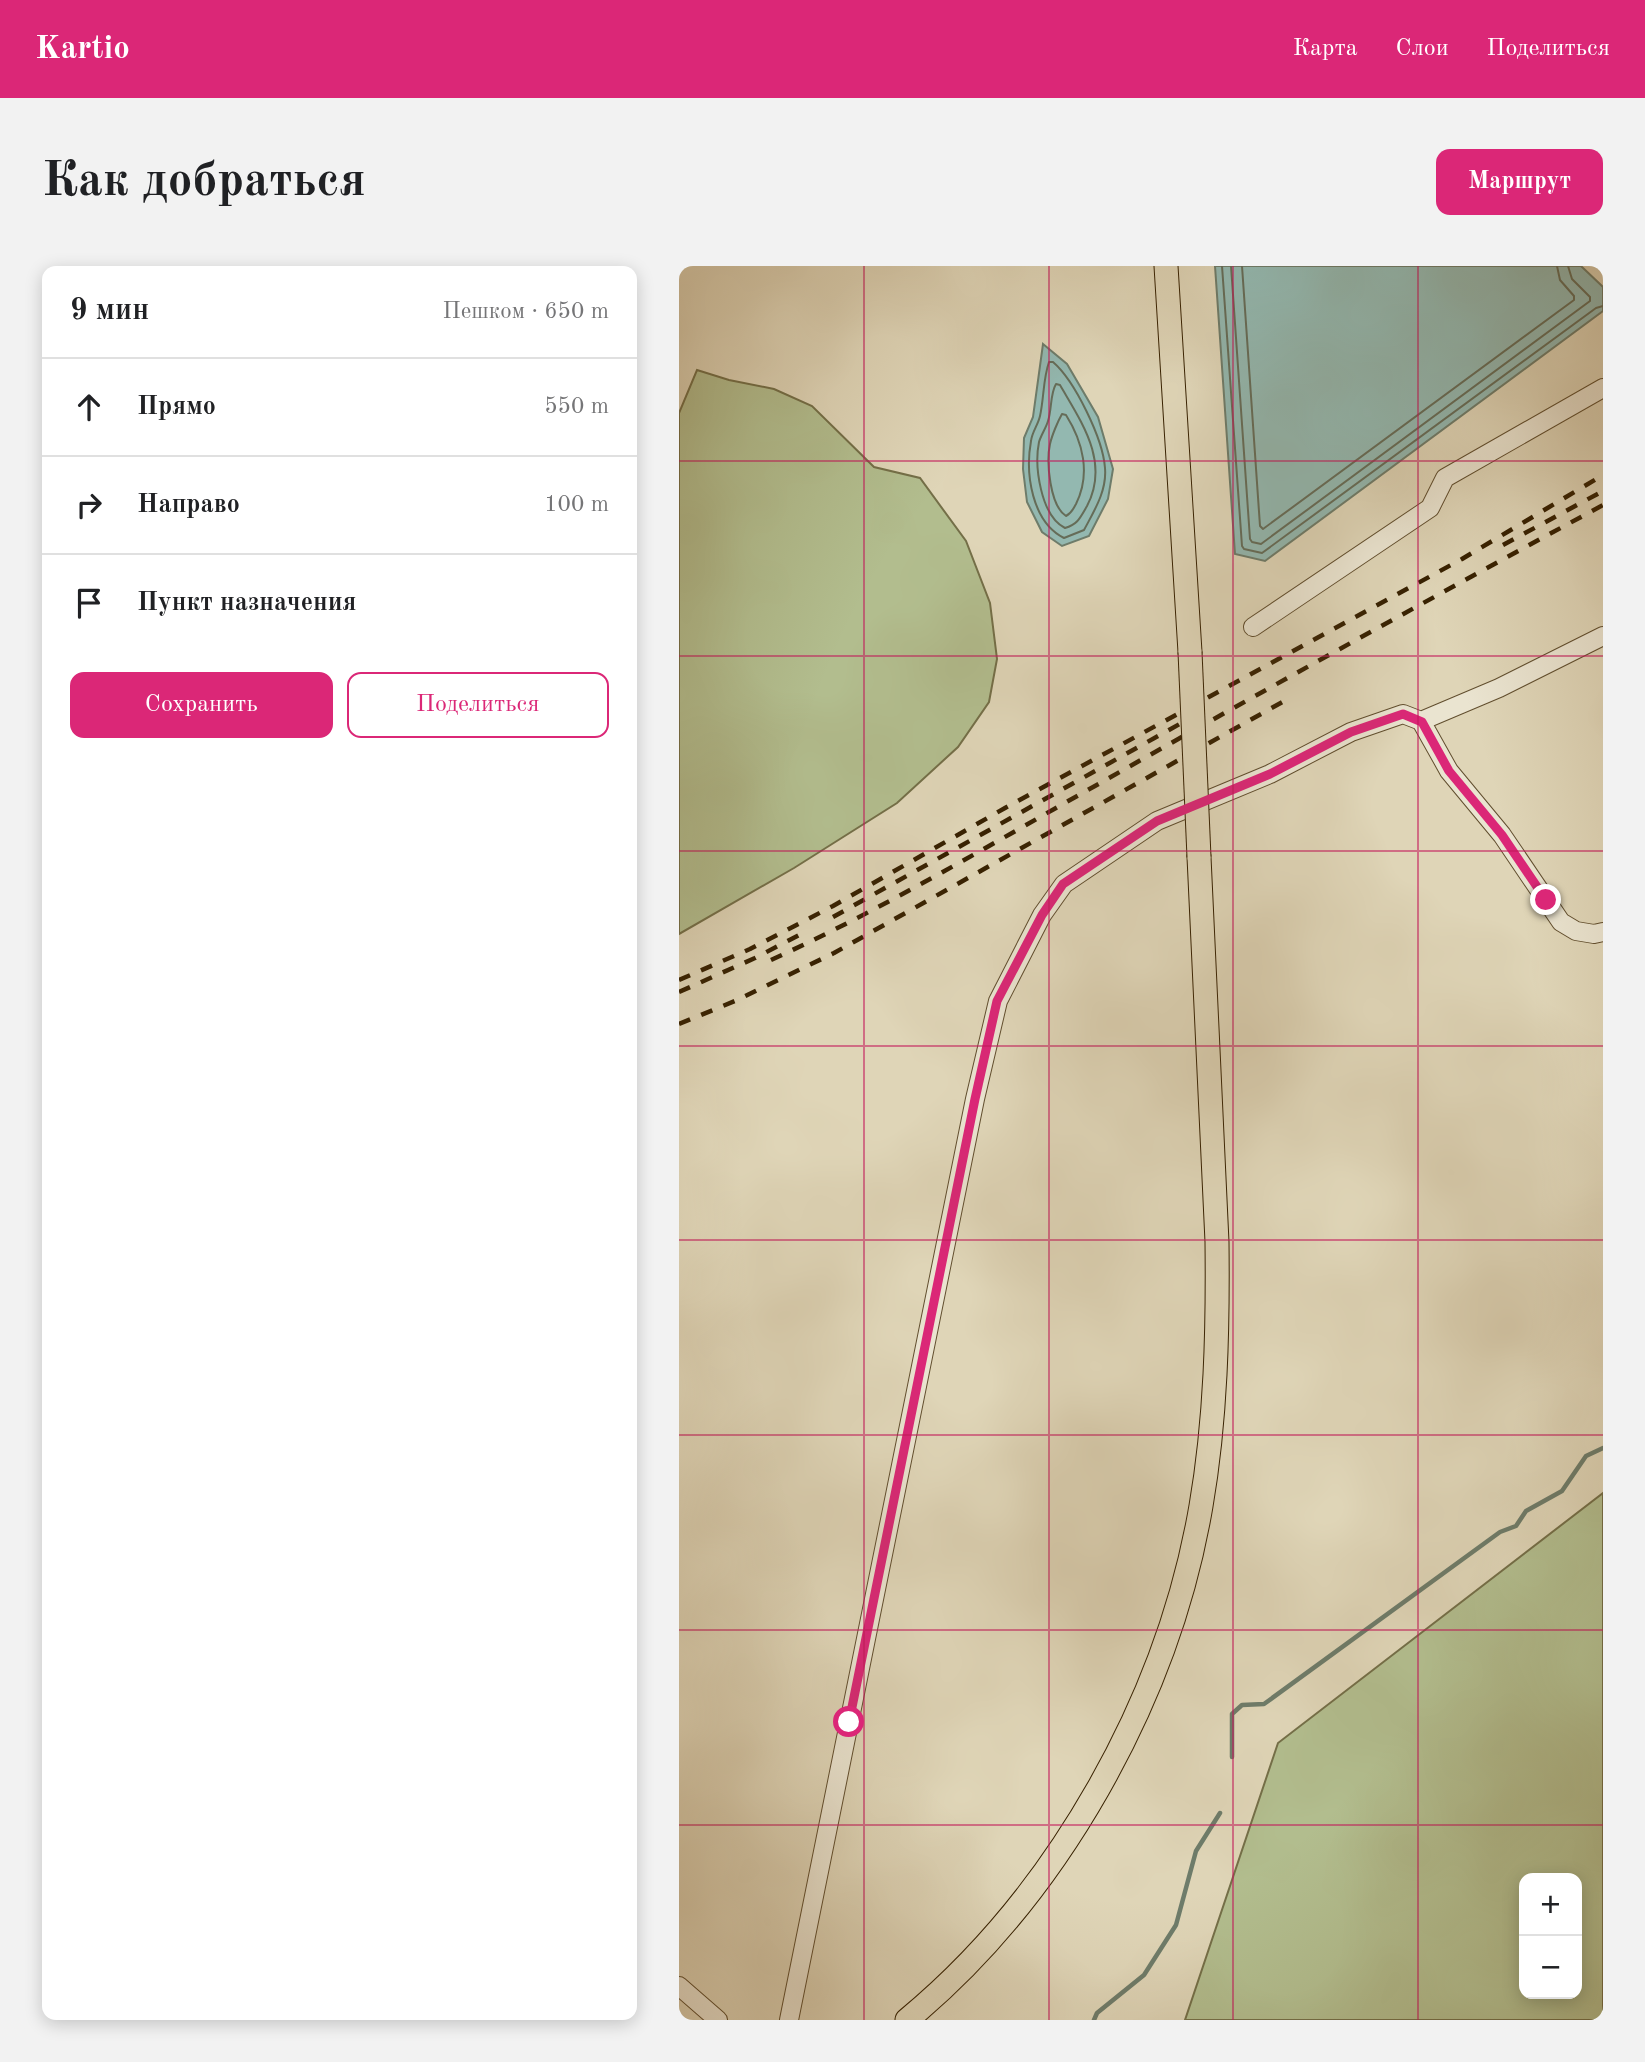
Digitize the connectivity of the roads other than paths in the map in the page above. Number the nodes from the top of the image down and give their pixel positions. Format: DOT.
graph roads {
  1 [pos="1166,266"];
  2 [pos="1603,388"];
  3 [pos="1253,627"];
  4 [pos="1603,636"];
  5 [pos="1422,722"];
  6 [pos="1603,932"];
  7 [pos="679,1986"];
  8 [pos="718,2020"];
  9 [pos="789,2020"];
  10 [pos="907,2020"];
  1 -- 10 [label="main road, bridge"];
  2 -- 3 [label="street"];
  4 -- 5 [label="street"];
  5 -- 6 [label="street"];
  5 -- 9 [label="street"];
  7 -- 8 [label="street"];
}
